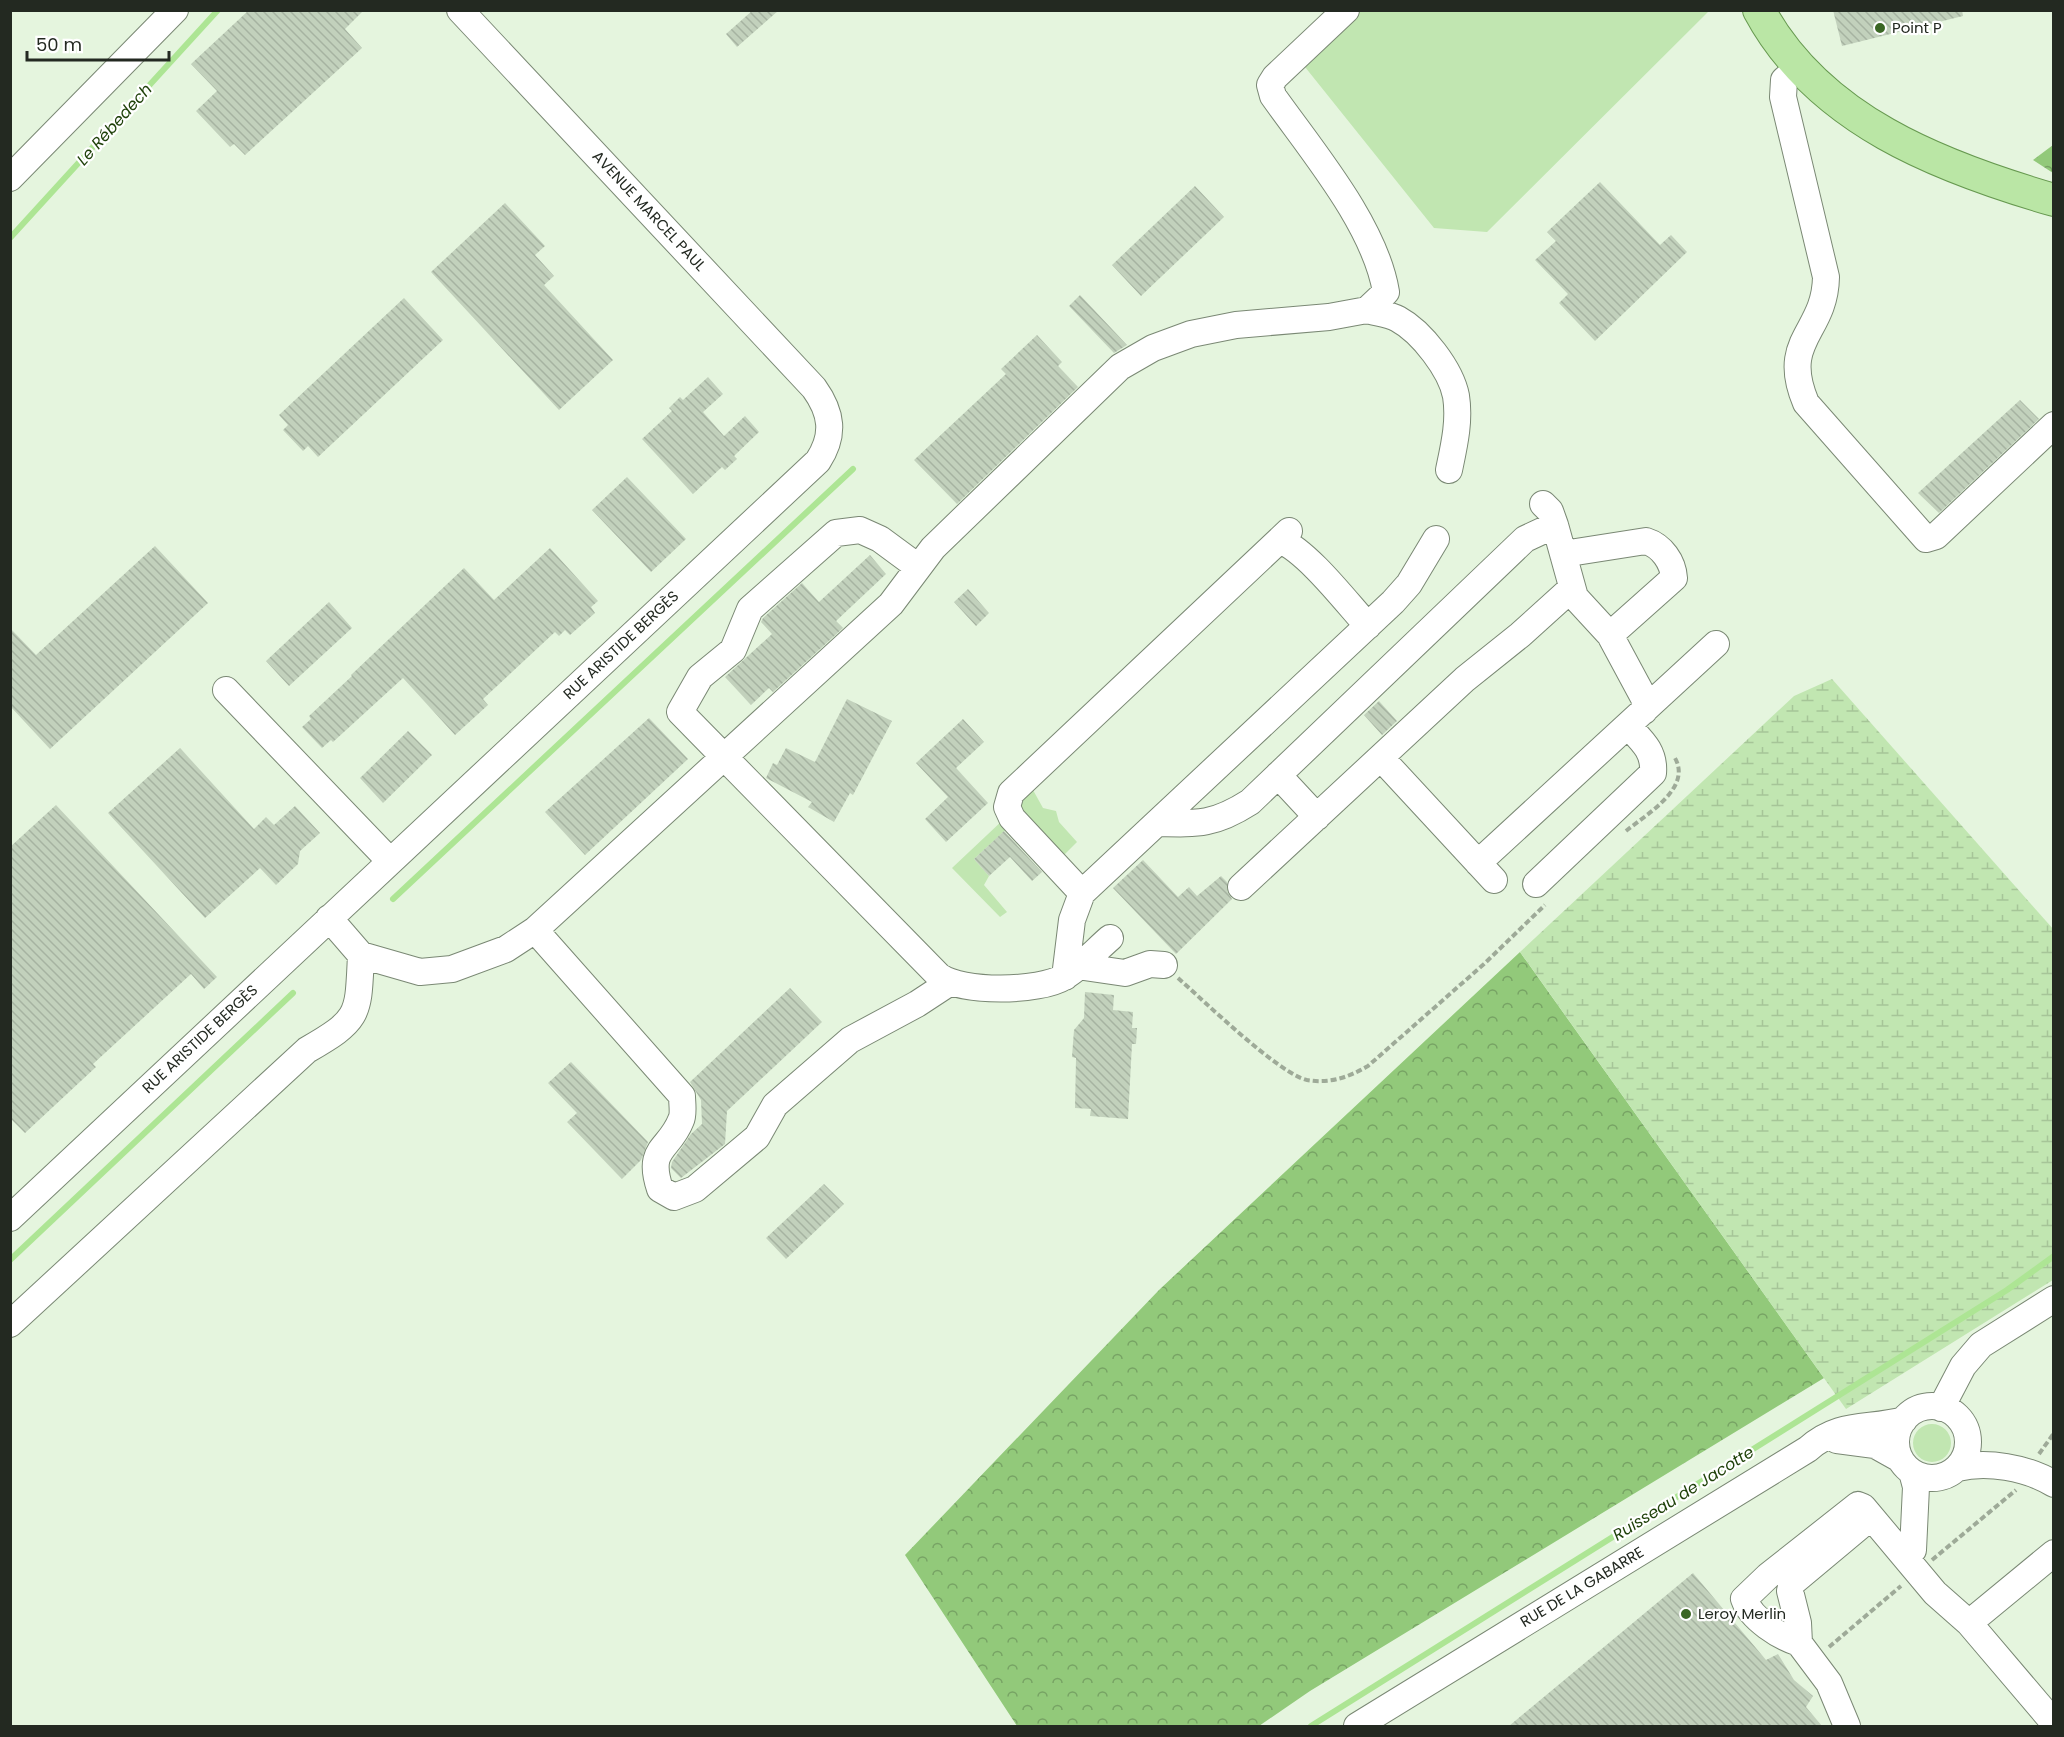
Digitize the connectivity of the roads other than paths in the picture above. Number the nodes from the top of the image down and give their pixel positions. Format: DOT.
graph roads {
  1 [pos="174,10"];
  2 [pos="460,10"];
  3 [pos="1346,10"];
  4 [pos="1759,10"];
  5 [pos="1798,68"];
  6 [pos="10,178"];
  7 [pos="2054,200"];
  8 [pos="1367,310"];
  9 [pos="830,417"];
  10 [pos="2054,425"];
  11 [pos="1449,470"];
  12 [pos="1436,539"];
  13 [pos="1563,554"];
  14 [pos="918,567"];
  15 [pos="1572,588"];
  16 [pos="1368,626"];
  17 [pos="1610,635"];
  18 [pos="1716,644"];
  19 [pos="226,690"];
  20 [pos="1636,718"];
  21 [pos="723,756"];
  22 [pos="1381,758"];
  23 [pos="1278,775"];
  24 [pos="1317,817"];
  25 [pos="1157,823"];
  26 [pos="390,861"];
  27 [pos="1241,887"];
  28 [pos="1543,892"];
  29 [pos="1082,893"];
  30 [pos="329,918"];
  31 [pos="536,930"];
  32 [pos="1110,938"];
  33 [pos="361,955"];
  34 [pos="1164,965"];
  35 [pos="1071,972"];
  36 [pos="949,983"];
  37 [pos="10,1218"];
  38 [pos="2054,1299"];
  39 [pos="10,1324"];
  40 [pos="1941,1408"];
  41 [pos="1904,1420"];
  42 [pos="1965,1427"];
  43 [pos="1808,1449"];
  44 [pos="1906,1465"];
  45 [pos="2044,1465"];
  46 [pos="1957,1468"];
  47 [pos="2054,1484"];
  48 [pos="1871,1517"];
  49 [pos="2054,1553"];
  50 [pos="1905,1556"];
  51 [pos="1969,1623"];
  52 [pos="1799,1643"];
  53 [pos="2054,1723"];
  54 [pos="1362,1725"];
  55 [pos="1847,1726"];
  1 -- 6 [label="street"];
  2 -- 9 [label="street, AVENUE MARCEL PAUL"];
  3 -- 8 [label="street"];
  4 -- 5 [label="main road"];
  5 -- 7 [label="main road"];
  5 -- 10 [label="street"];
  8 -- 11 [label="street"];
  8 -- 14 [label="street"];
  9 -- 26 [label="street, RUE ARISTIDE BERGÈS"];
  12 -- 16 [label="street"];
  13 -- 15 [label="street"];
  13 -- 17 [label="street"];
  13 -- 23 [label="street"];
  14 -- 21 [label="street"];
  14 -- 21 [label="street"];
  15 -- 17 [label="street"];
  15 -- 22 [label="street"];
  16 -- 25 [label="street"];
  16 -- 29 [label="street"];
  17 -- 20 [label="street"];
  18 -- 20 [label="street"];
  19 -- 26 [label="street"];
  20 -- 22 [label="street"];
  20 -- 28 [label="street"];
  21 -- 31 [label="street"];
  21 -- 36 [label="street"];
  22 -- 24 [label="street"];
  23 -- 24 [label="street"];
  23 -- 25 [label="street"];
  24 -- 27 [label="street"];
  25 -- 29 [label="street"];
  26 -- 30 [label="street, RUE ARISTIDE BERGÈS"];
  29 -- 35 [label="street"];
  30 -- 33 [label="street"];
  30 -- 37 [label="street, RUE ARISTIDE BERGÈS"];
  31 -- 33 [label="street"];
  31 -- 36 [label="street"];
  32 -- 35 [label="street"];
  33 -- 39 [label="street"];
  34 -- 35 [label="street"];
  35 -- 36 [label="street"];
  38 -- 40 [label="street"];
  40 -- 41 [label="street"];
  40 -- 42 [label="street"];
  41 -- 43 [label="street, RUE DE LA GABARRE"];
  41 -- 44 [label="street"];
  42 -- 45 [label="street"];
  42 -- 46 [label="street"];
  43 -- 44 [label="street, RUE DE LA GABARRE"];
  43 -- 54 [label="street, RUE DE LA GABARRE"];
  44 -- 46 [label="street"];
  44 -- 50 [label="street"];
  46 -- 47 [label="street"];
  48 -- 50 [label="street"];
  48 -- 52 [label="street"];
  48 -- 52 [label="street"];
  49 -- 51 [label="street"];
  50 -- 51 [label="street"];
  51 -- 53 [label="street"];
  52 -- 55 [label="street"];
}
